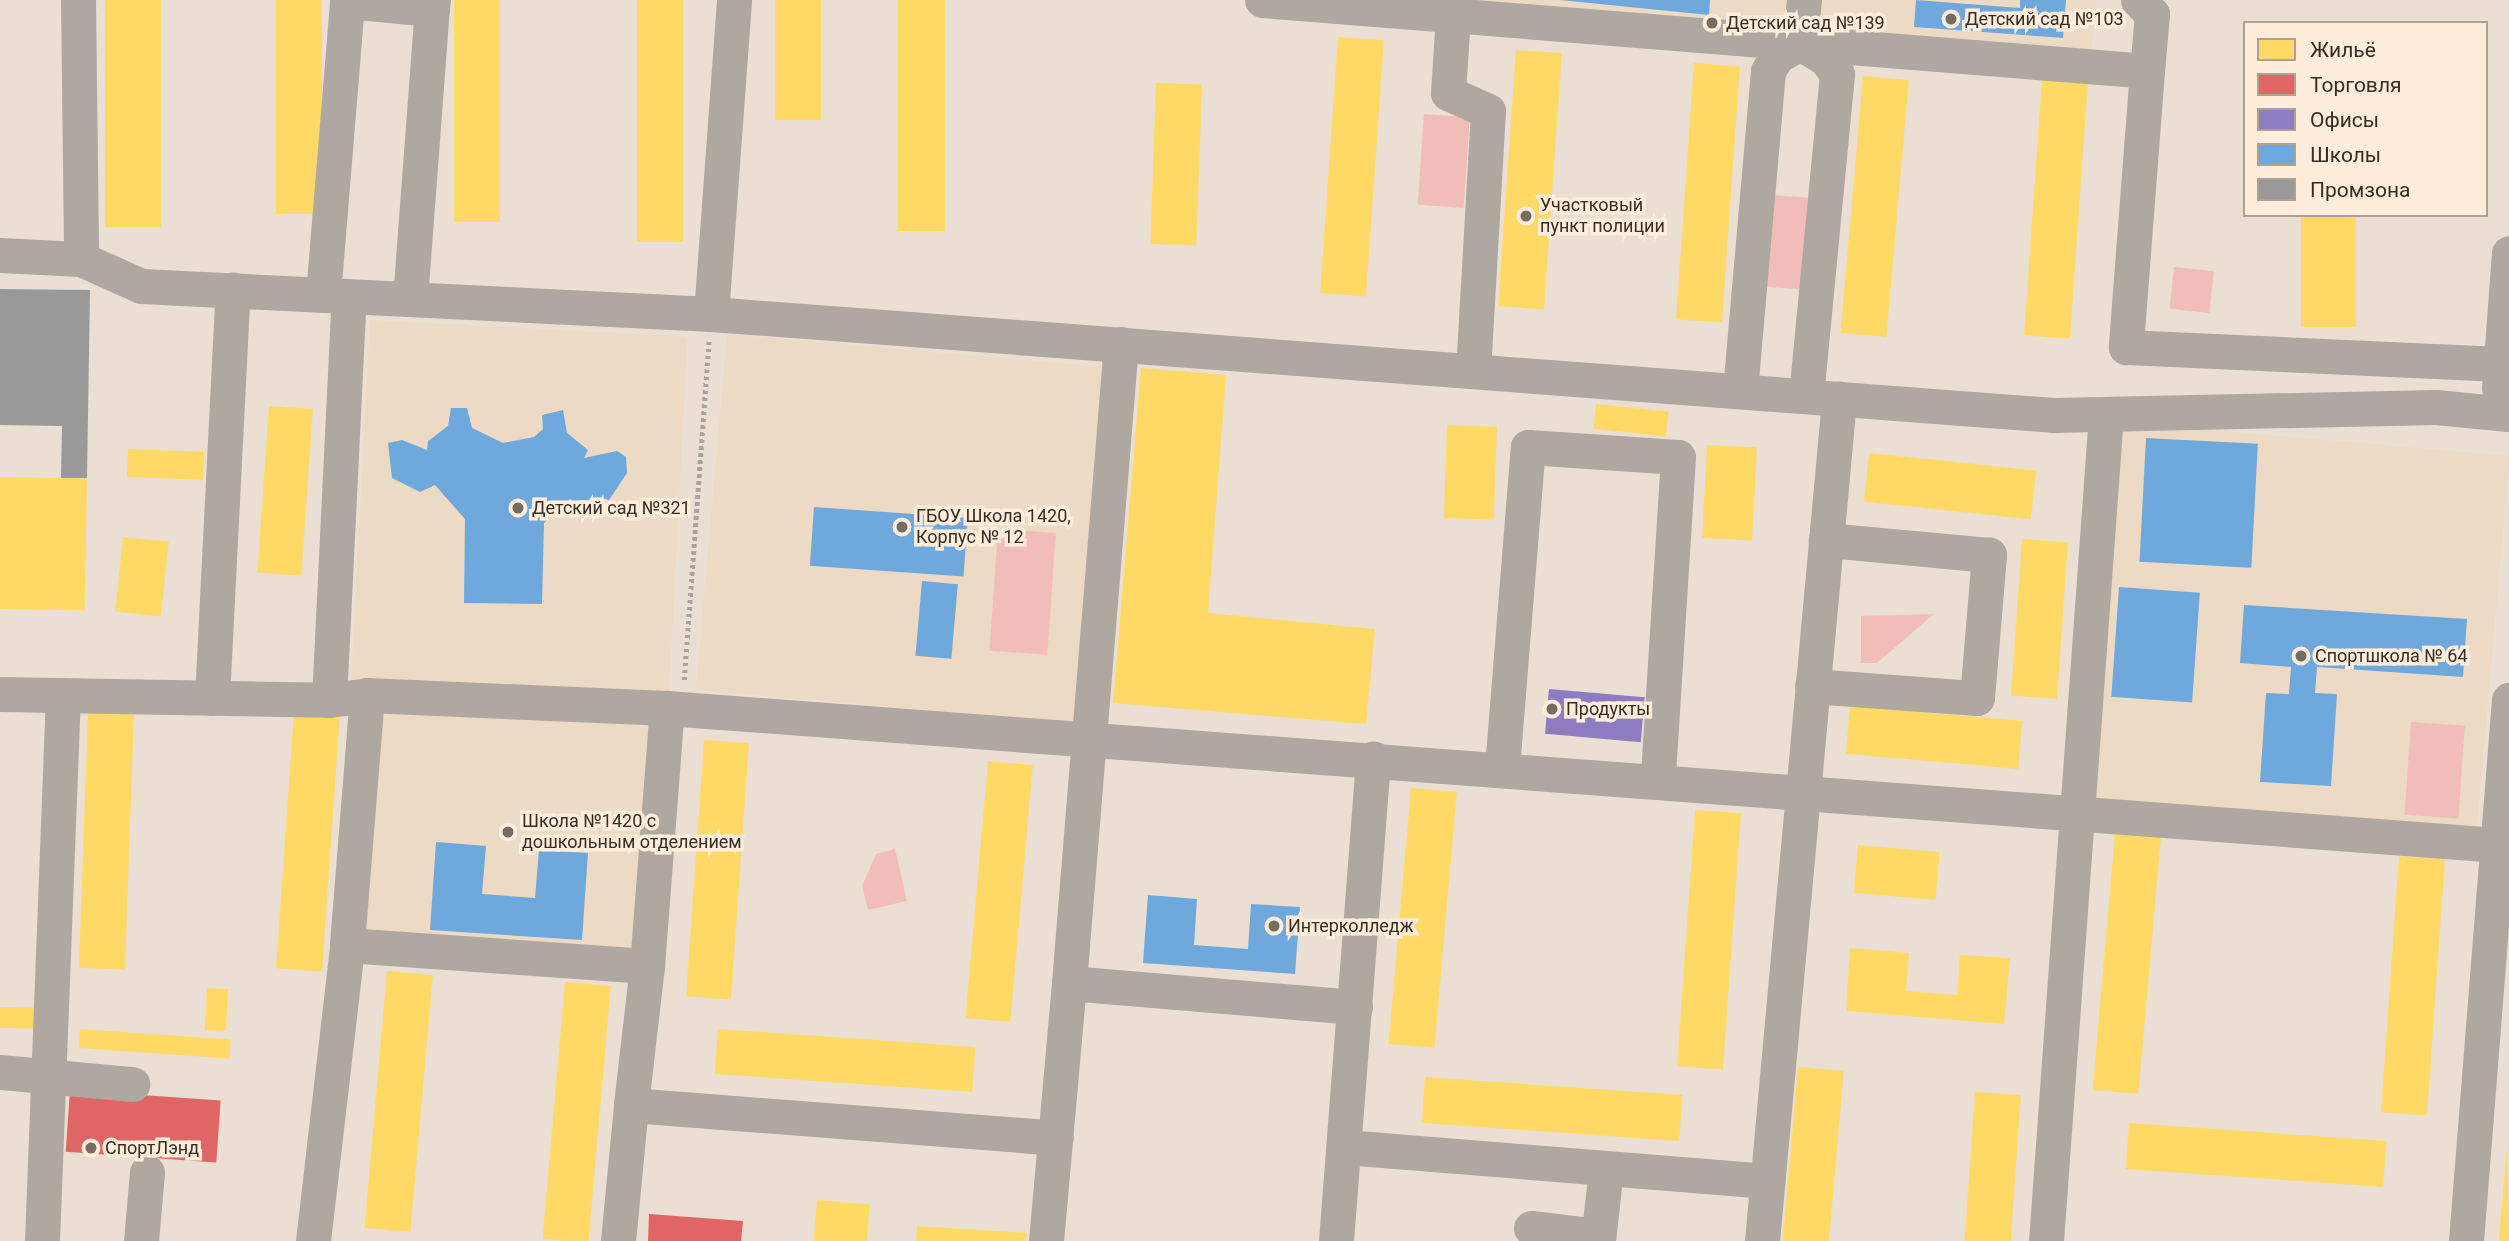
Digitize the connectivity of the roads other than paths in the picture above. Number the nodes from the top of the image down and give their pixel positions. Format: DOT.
graph roads {
  1 [pos="78,0"];
  2 [pos="734,0"];
  3 [pos="1262,0"];
  4 [pos="1804,0"];
  5 [pos="2137,0"];
  6 [pos="433,4"];
  7 [pos="1453,8"];
  8 [pos="1800,43"];
  9 [pos="2147,71"];
  10 [pos="2509,253"];
  11 [pos="0,256"];
  12 [pos="81,259"];
  13 [pos="233,290"];
  14 [pos="336,295"];
  15 [pos="410,299"];
  16 [pos="711,314"];
  17 [pos="1121,344"];
  18 [pos="2501,364"];
  19 [pos="1473,369"];
  20 [pos="1740,391"];
  21 [pos="1822,397"];
  22 [pos="2503,413"];
  23 [pos="2106,414"];
  24 [pos="1826,540"];
  25 [pos="1812,686"];
  26 [pos="0,694"];
  27 [pos="63,695"];
  28 [pos="367,695"];
  29 [pos="212,698"];
  30 [pos="329,700"];
  31 [pos="2509,700"];
  32 [pos="675,708"];
  33 [pos="1091,738"];
  34 [pos="1373,758"];
  35 [pos="1502,768"];
  36 [pos="1658,779"];
  37 [pos="1802,789"];
  38 [pos="2079,813"];
  39 [pos="2504,846"];
  40 [pos="347,945"];
  41 [pos="648,966"];
  42 [pos="1069,983"];
  43 [pos="1355,1007"];
  44 [pos="0,1073"];
  45 [pos="51,1077"];
  46 [pos="132,1084"];
  47 [pos="631,1105"];
  48 [pos="1056,1138"];
  49 [pos="1345,1147"];
  50 [pos="1606,1168"];
  51 [pos="147,1172"];
  52 [pos="1768,1181"];
  53 [pos="1531,1228"];
  54 [pos="1598,1238"];
  55 [pos="42,1241"];
  56 [pos="141,1241"];
  57 [pos="313,1241"];
  58 [pos="618,1241"];
  59 [pos="1046,1241"];
  60 [pos="1336,1241"];
  61 [pos="1762,1241"];
  62 [pos="2046,1241"];
  63 [pos="2466,1241"];
  1 -- 12 [label="lane"];
  2 -- 16 [label="lane"];
  3 -- 7 [label="lane"];
  4 -- 8 [label="lane"];
  5 -- 9 [label="lane"];
  6 -- 14 [label="lane"];
  6 -- 15 [label="lane"];
  7 -- 8 [label="lane"];
  7 -- 19 [label="lane"];
  8 -- 9 [label="lane"];
  8 -- 20 [label="lane"];
  8 -- 21 [label="lane"];
  9 -- 18 [label="lane"];
  10 -- 18 [label="lane"];
  11 -- 12 [label="lane"];
  12 -- 13 [label="lane"];
  13 -- 14 [label="lane"];
  13 -- 29 [label="lane"];
  14 -- 15 [label="lane"];
  14 -- 30 [label="lane"];
  15 -- 16 [label="lane"];
  16 -- 17 [label="lane"];
  17 -- 19 [label="lane"];
  17 -- 33 [label="lane"];
  18 -- 22 [label="lane"];
  19 -- 20 [label="lane"];
  20 -- 21 [label="lane"];
  21 -- 23 [label="lane"];
  21 -- 24 [label="lane"];
  22 -- 23 [label="lane"];
  23 -- 38 [label="lane"];
  24 -- 25 [label="lane"];
  24 -- 25 [label="lane"];
  25 -- 37 [label="lane"];
  26 -- 27 [label="lane"];
  27 -- 29 [label="lane"];
  27 -- 45 [label="lane"];
  28 -- 30 [label="lane"];
  28 -- 32 [label="lane"];
  28 -- 40 [label="lane"];
  29 -- 30 [label="lane"];
  31 -- 39 [label="lane"];
  32 -- 33 [label="lane"];
  32 -- 41 [label="lane"];
  33 -- 34 [label="lane"];
  33 -- 42 [label="lane"];
  34 -- 35 [label="lane"];
  34 -- 43 [label="lane"];
  35 -- 36 [label="lane"];
  35 -- 36 [label="lane"];
  36 -- 37 [label="lane"];
  37 -- 38 [label="lane"];
  37 -- 52 [label="lane"];
  38 -- 39 [label="lane"];
  38 -- 62 [label="lane"];
  39 -- 63 [label="lane"];
  40 -- 41 [label="lane"];
  40 -- 57 [label="lane"];
  41 -- 47 [label="lane"];
  42 -- 43 [label="lane"];
  42 -- 48 [label="lane"];
  43 -- 49 [label="lane"];
  44 -- 45 [label="lane"];
  45 -- 46 [label="lane"];
  45 -- 55 [label="lane"];
  47 -- 48 [label="lane"];
  47 -- 58 [label="lane"];
  48 -- 59 [label="lane"];
  49 -- 50 [label="lane"];
  49 -- 60 [label="lane"];
  50 -- 52 [label="lane"];
  50 -- 54 [label="lane"];
  51 -- 56 [label="lane"];
  52 -- 61 [label="lane"];
  53 -- 54 [label="lane"];
}
